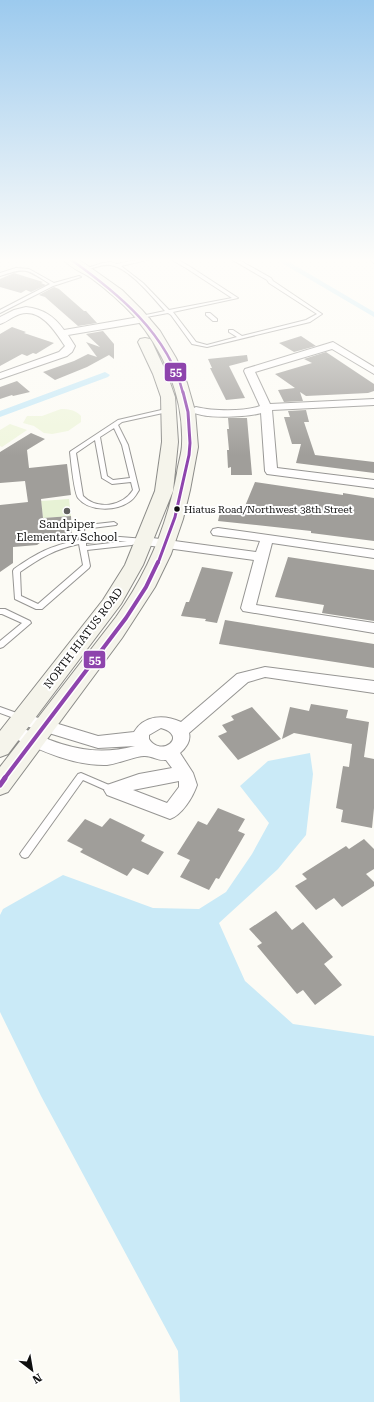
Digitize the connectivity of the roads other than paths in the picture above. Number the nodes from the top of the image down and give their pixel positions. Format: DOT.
graph roads {
  1 [pos="54,324"];
  2 [pos="99,324"];
  3 [pos="139,324"];
  4 [pos="143,324"];
  5 [pos="181,324"];
  6 [pos="290,324"];
  7 [pos="61,331"];
  8 [pos="231,332"];
  9 [pos="240,337"];
  10 [pos="374,370"];
  11 [pos="0,376"];
  12 [pos="374,402"];
  13 [pos="263,408"];
  14 [pos="170,409"];
  15 [pos="191,410"];
  16 [pos="118,423"];
  17 [pos="97,436"];
  18 [pos="133,480"];
  19 [pos="374,484"];
  20 [pos="114,524"];
  21 [pos="218,532"];
  22 [pos="266,538"];
  23 [pos="145,541"];
  24 [pos="167,542"];
  25 [pos="83,545"];
  26 [pos="374,554"];
  27 [pos="261,557"];
  28 [pos="1,611"];
  29 [pos="374,628"];
  30 [pos="0,645"];
  31 [pos="374,687"];
  32 [pos="0,710"];
  33 [pos="181,731"];
  34 [pos="20,732"];
  35 [pos="107,742"];
  36 [pos="144,744"];
  37 [pos="170,752"];
  38 [pos="102,759"];
  39 [pos="183,773"];
  40 [pos="0,785"];
  41 [pos="114,790"];
  42 [pos="25,854"];
  1 -- 7 [label="street"];
  2 -- 7 [label="street"];
  3 -- 14 [label="main road, NORTH HIATUS ROAD"];
  4 -- 15 [label="main road, NORTH HIATUS ROAD"];
  5 -- 9 [label="lane"];
  6 -- 9 [label="lane"];
  7 -- 11 [label="street"];
  8 -- 9 [label="lane"];
  10 -- 13 [label="street"];
  12 -- 13 [label="street"];
  13 -- 15 [label="street"];
  13 -- 19 [label="street"];
  14 -- 15 [label="street"];
  14 -- 16 [label="lane"];
  14 -- 23 [label="main road, NORTH HIATUS ROAD"];
  15 -- 24 [label="main road, NORTH HIATUS ROAD"];
  16 -- 17 [label="lane"];
  16 -- 18 [label="lane"];
  17 -- 18 [label="lane"];
  17 -- 18 [label="lane"];
  20 -- 25 [label="lane"];
  21 -- 22 [label="street"];
  22 -- 26 [label="street"];
  22 -- 27 [label="street"];
  23 -- 24 [label="street"];
  23 -- 25 [label="lane"];
  23 -- 34 [label="main road, NORTH HIATUS ROAD"];
  24 -- 27 [label="street"];
  24 -- 34 [label="main road, NORTH HIATUS ROAD"];
  25 -- 25 [label="lane"];
  27 -- 29 [label="street"];
  28 -- 30 [label="lane"];
  31 -- 33 [label="street"];
  32 -- 34 [label="lane"];
  33 -- 36 [label="street"];
  33 -- 37 [label="street"];
  34 -- 35 [label="street"];
  34 -- 38 [label="street"];
  34 -- 40 [label="main road, NORTH HIATUS ROAD"];
  35 -- 36 [label="street"];
  35 -- 38 [label="street"];
  36 -- 37 [label="street"];
  36 -- 38 [label="street"];
  37 -- 39 [label="street"];
  39 -- 41 [label="street"];
  39 -- 41 [label="street"];
  41 -- 42 [label="lane"];
}
